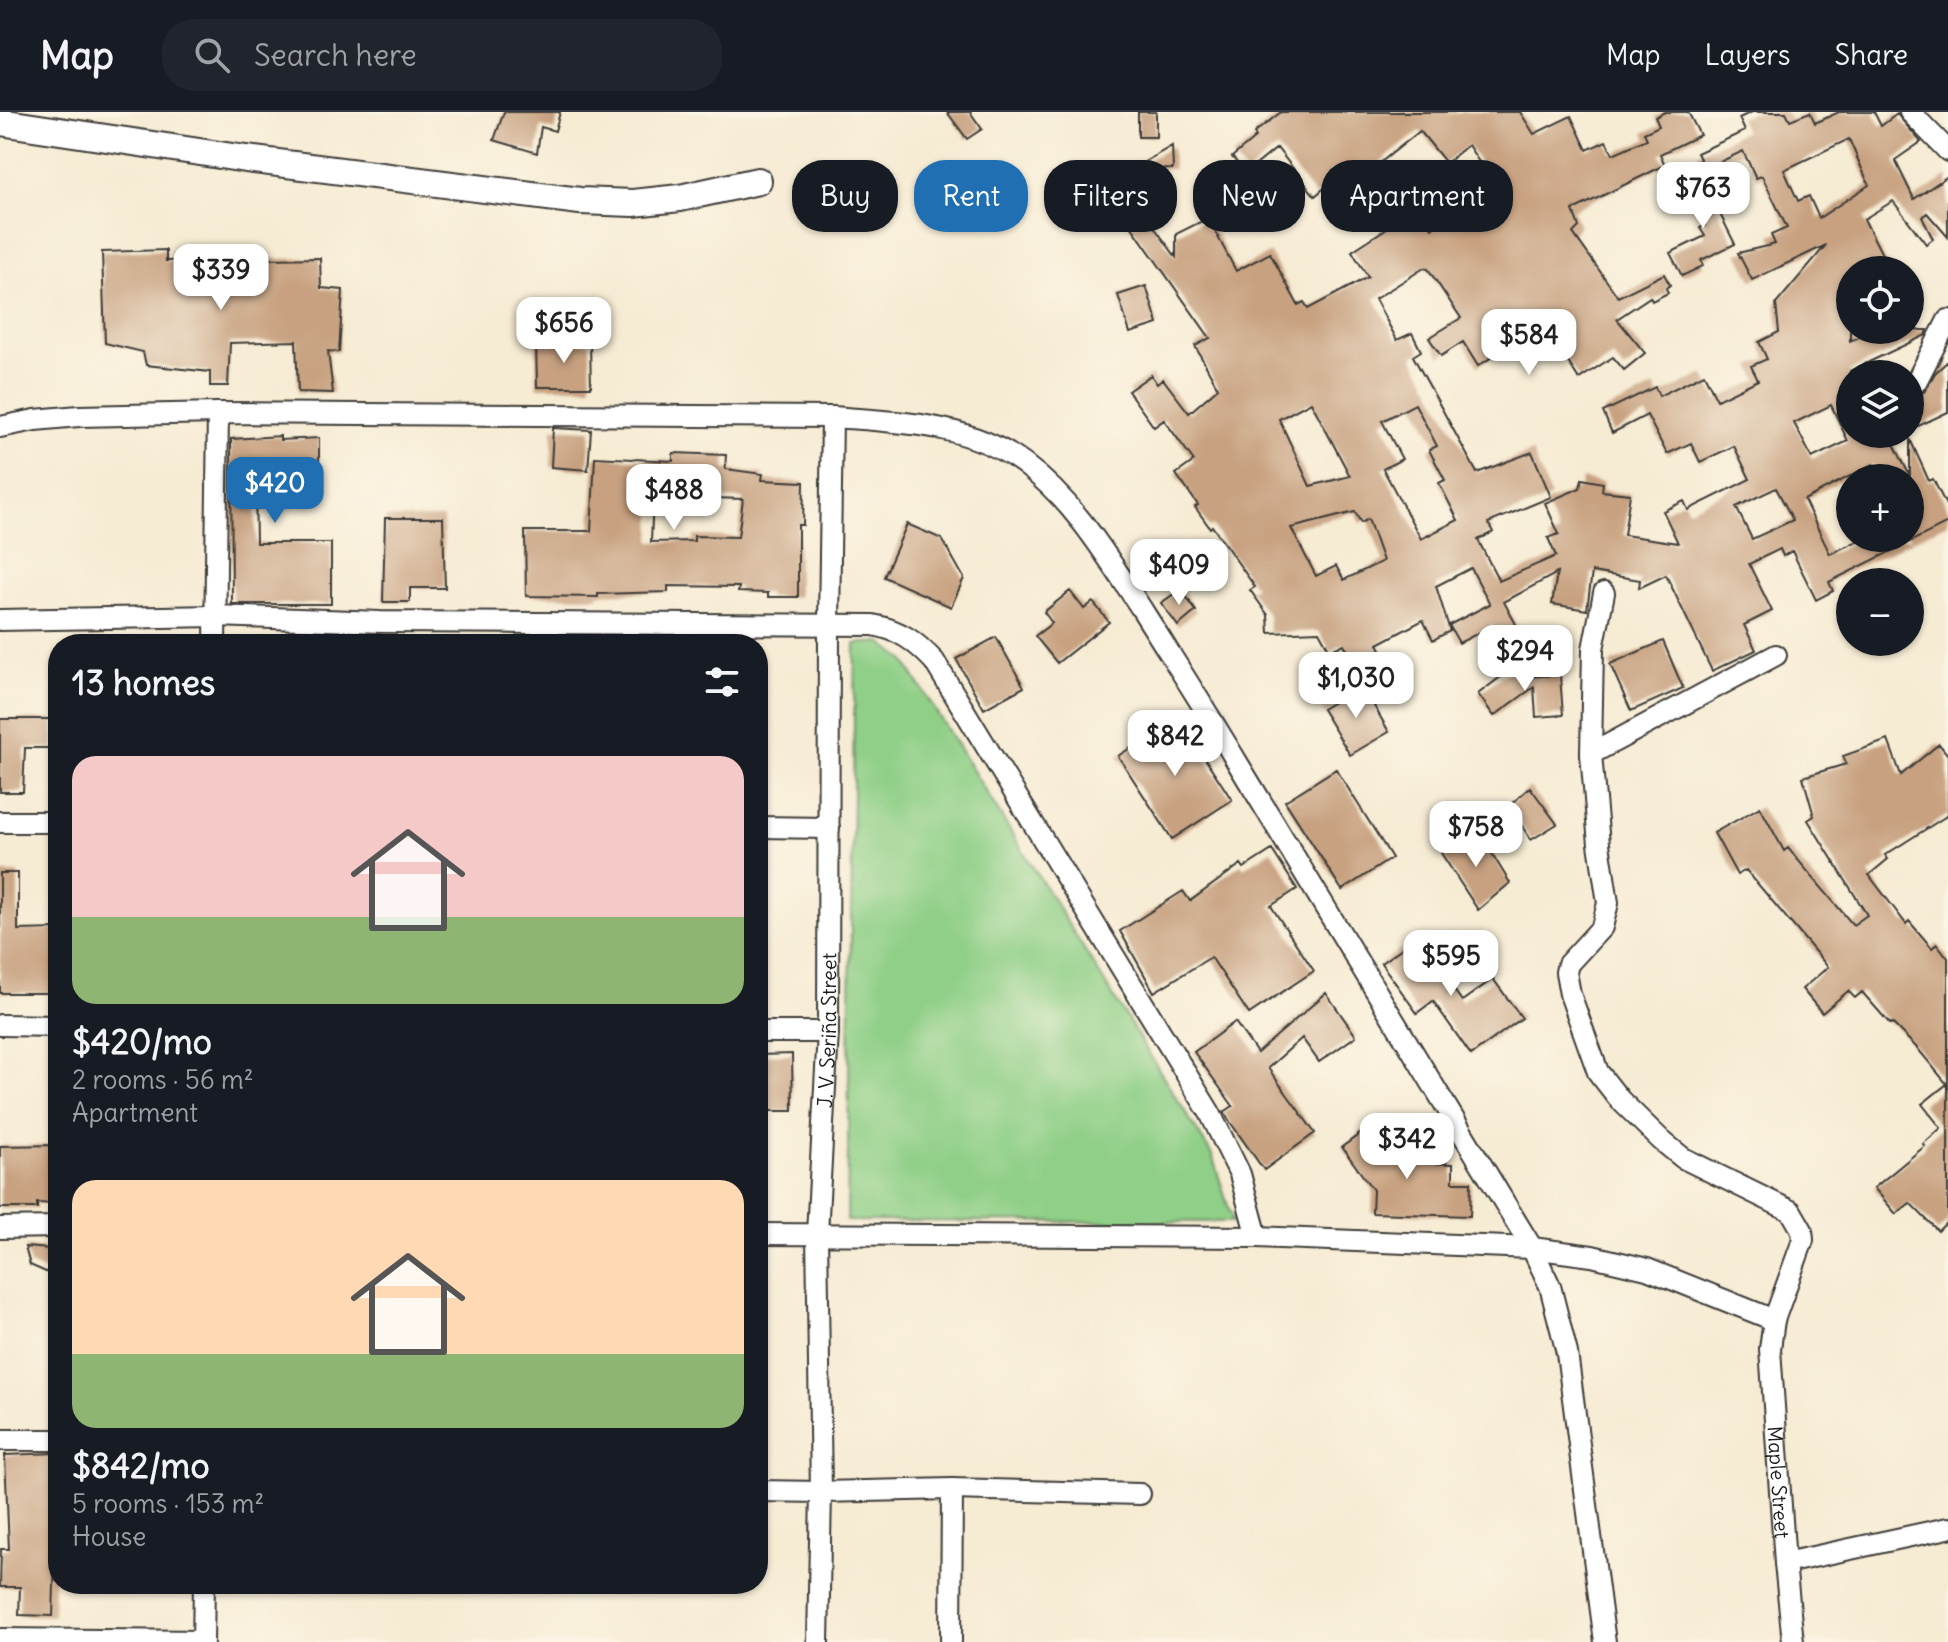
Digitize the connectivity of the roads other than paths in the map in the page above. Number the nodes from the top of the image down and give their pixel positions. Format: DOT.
graph roads {
  1 [pos="1910,112"];
  2 [pos="0,122"];
  3 [pos="1947,149"];
  4 [pos="758,181"];
  5 [pos="1948,320"];
  6 [pos="1924,366"];
  7 [pos="218,413"];
  8 [pos="832,417"];
  9 [pos="0,427"];
  10 [pos="1604,593"];
  11 [pos="216,616"];
  12 [pos="0,620"];
  13 [pos="829,624"];
  14 [pos="215,634"];
  15 [pos="1776,655"];
  16 [pos="1591,754"];
  17 [pos="0,822"];
  18 [pos="48,822"];
  19 [pos="768,827"];
  20 [pos="829,828"];
  21 [pos="0,1025"];
  22 [pos="48,1026"];
  23 [pos="768,1032"];
  24 [pos="828,1032"];
  25 [pos="48,1227"];
  26 [pos="0,1228"];
  27 [pos="768,1234"];
  28 [pos="817,1234"];
  29 [pos="1257,1237"];
  30 [pos="1532,1248"];
  31 [pos="1774,1320"];
  32 [pos="0,1440"];
  33 [pos="48,1440"];
  34 [pos="952,1489"];
  35 [pos="768,1491"];
  36 [pos="821,1492"];
  37 [pos="1140,1494"];
  38 [pos="1948,1528"];
  39 [pos="1785,1563"];
  40 [pos="204,1594"];
  41 [pos="0,1639"];
  42 [pos="203,1641"];
  43 [pos="818,1642"];
  44 [pos="951,1642"];
  45 [pos="1605,1642"];
  46 [pos="1793,1642"];
  1 -- 3 [label="street"];
  2 -- 4 [label="street"];
  5 -- 6 [label="street"];
  7 -- 8 [label="street"];
  7 -- 9 [label="street"];
  7 -- 11 [label="street"];
  8 -- 13 [label="street, J. V. Seriña Street"];
  8 -- 30 [label="street"];
  10 -- 16 [label="street, Maple Street"];
  11 -- 12 [label="street"];
  11 -- 13 [label="street"];
  11 -- 14 [label="street"];
  13 -- 20 [label="street, J. V. Seriña Street"];
  13 -- 29 [label="street"];
  15 -- 16 [label="street"];
  16 -- 31 [label="street, Maple Street"];
  17 -- 18 [label="street"];
  19 -- 20 [label="street"];
  20 -- 24 [label="street, J. V. Seriña Street"];
  21 -- 22 [label="street"];
  23 -- 24 [label="street"];
  24 -- 28 [label="street, J. V. Seriña Street"];
  25 -- 26 [label="street"];
  27 -- 28 [label="street"];
  28 -- 29 [label="street"];
  28 -- 36 [label="street, J. V. Seriña Street"];
  29 -- 30 [label="street"];
  30 -- 31 [label="street"];
  30 -- 45 [label="street"];
  31 -- 39 [label="street, Maple Street"];
  32 -- 33 [label="street"];
  34 -- 36 [label="street"];
  34 -- 37 [label="street"];
  34 -- 44 [label="street"];
  35 -- 36 [label="street"];
  36 -- 43 [label="street, J. V. Seriña Street"];
  38 -- 39 [label="street"];
  39 -- 46 [label="street, Maple Street"];
  40 -- 42 [label="street"];
  41 -- 42 [label="street"];
}
